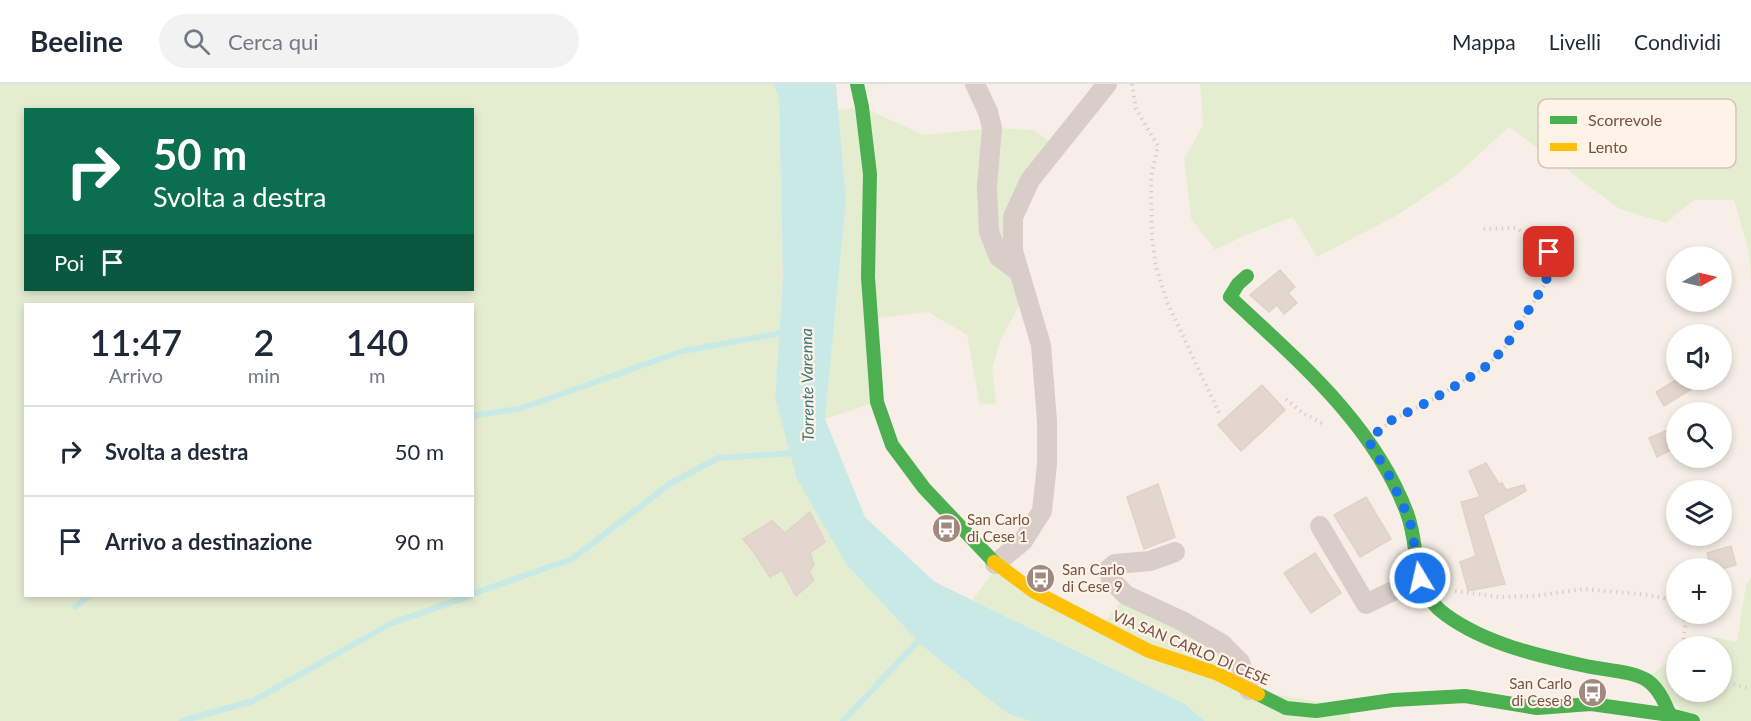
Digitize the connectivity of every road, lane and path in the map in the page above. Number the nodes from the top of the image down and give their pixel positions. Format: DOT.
graph roads {
  1 [pos="857,84"];
  2 [pos="975,84"];
  3 [pos="1107,84"];
  4 [pos="1132,84"];
  5 [pos="1483,229"];
  6 [pos="1018,271"];
  7 [pos="1247,276"];
  8 [pos="1220,415"];
  9 [pos="1368,440"];
  10 [pos="1320,526"];
  11 [pos="1175,552"];
  12 [pos="995,564"];
  13 [pos="1420,578"];
  14 [pos="1445,590"];
  15 [pos="1666,599"];
  16 [pos="1732,684"];
  17 [pos="1751,689"];
  18 [pos="1249,690"];
  19 [pos="1670,715"];
  20 [pos="1693,721"];
  1 -- 12 [label="street, VIA SAN CARLO DI CESE"];
  2 -- 6 [label="street"];
  3 -- 6 [label="street"];
  4 -- 8 [label="path"];
  5 -- 9 [label="path"];
  6 -- 12 [label="street"];
  7 -- 9 [label="street"];
  9 -- 13 [label="street"];
  10 -- 13 [label="street"];
  11 -- 18 [label="street"];
  12 -- 18 [label="street, VIA SAN CARLO DI CESE"];
  13 -- 19 [label="street"];
  14 -- 15 [label="path"];
  16 -- 17 [label="path"];
  18 -- 19 [label="street, VIA SAN CARLO DI CESE"];
  19 -- 20 [label="street, VIA SAN CARLO DI CESE"];
}
